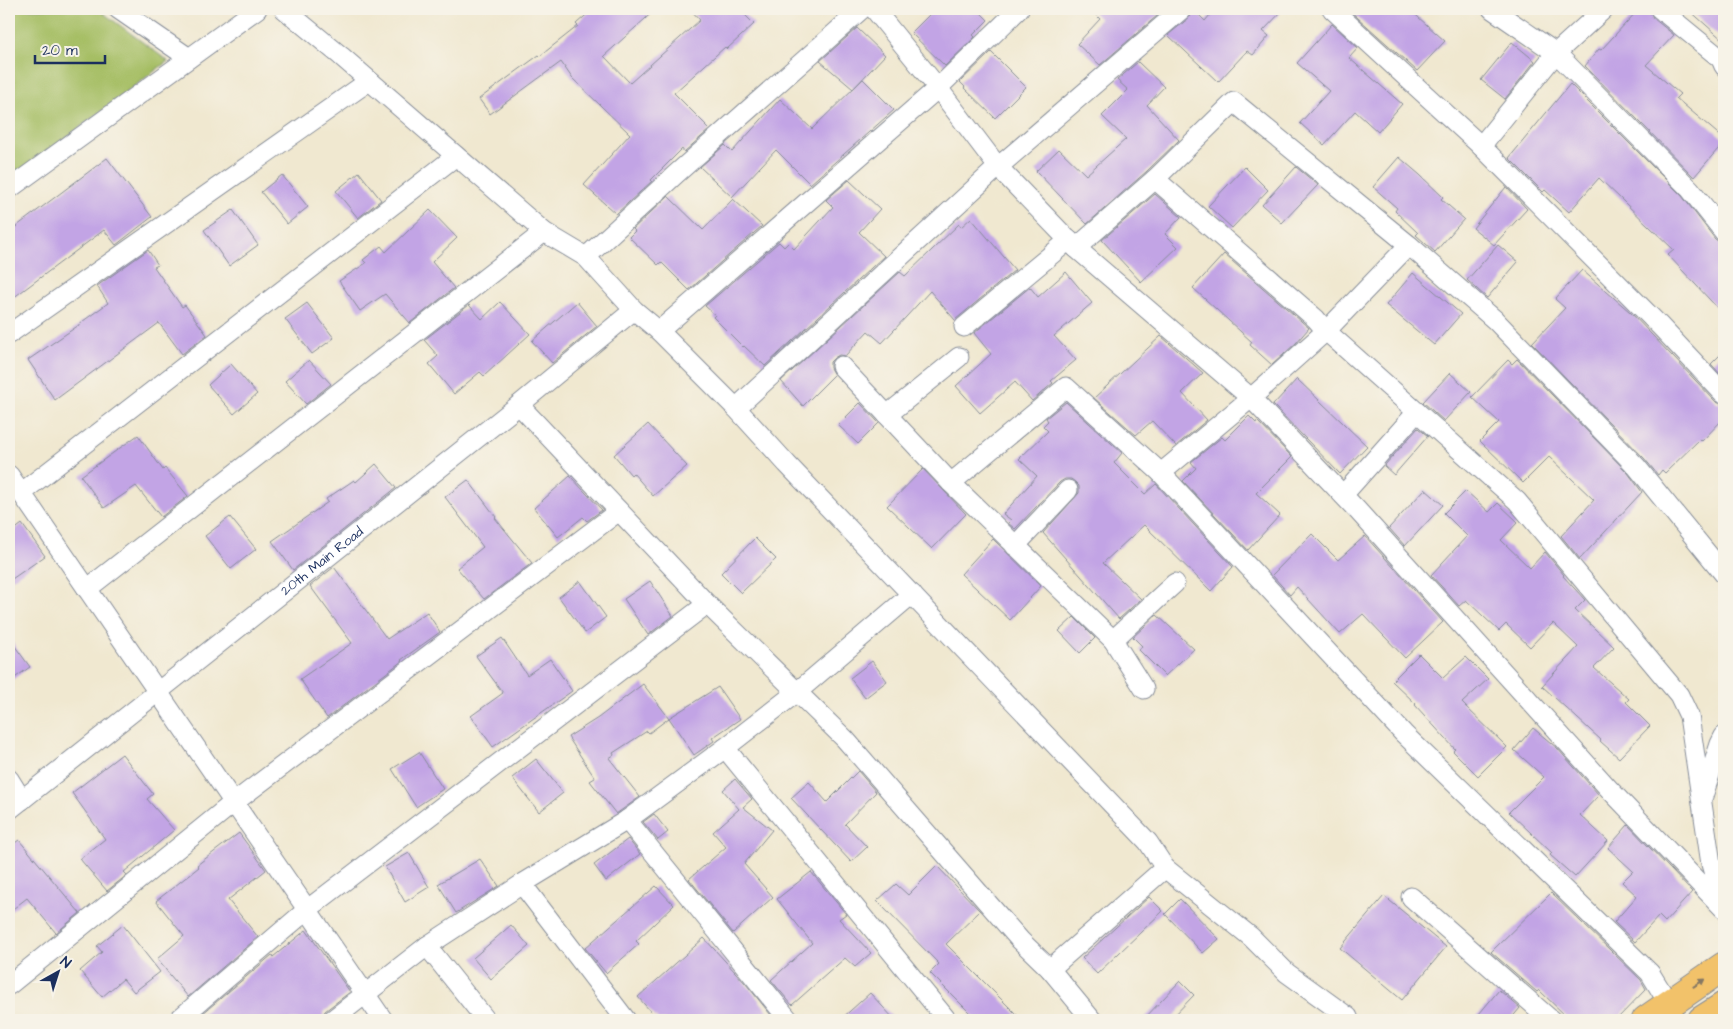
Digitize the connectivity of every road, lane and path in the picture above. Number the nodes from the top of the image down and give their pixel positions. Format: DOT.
graph roads {
  1 [pos="118,9"];
  2 [pos="257,9"];
  3 [pos="284,9"];
  4 [pos="862,9"];
  5 [pos="874,9"];
  6 [pos="1019,9"];
  7 [pos="1182,9"];
  8 [pos="1332,9"];
  9 [pos="1492,9"];
  10 [pos="1604,9"];
  11 [pos="1660,9"];
  12 [pos="1556,53"];
  13 [pos="189,58"];
  14 [pos="1724,66"];
  15 [pos="370,81"];
  16 [pos="938,88"];
  17 [pos="1480,146"];
  18 [pos="456,156"];
  19 [pos="998,167"];
  20 [pos="1155,179"];
  21 [pos="9,189"];
  22 [pos="544,232"];
  23 [pos="1724,232"];
  24 [pos="1073,244"];
  25 [pos="1409,245"];
  26 [pos="586,257"];
  27 [pos="634,310"];
  28 [pos="964,327"];
  29 [pos="659,331"];
  30 [pos="1326,331"];
  31 [pos="9,334"];
  32 [pos="960,357"];
  33 [pos="841,366"];
  34 [pos="1724,394"];
  35 [pos="1251,398"];
  36 [pos="519,405"];
  37 [pos="736,408"];
  38 [pos="1417,412"];
  39 [pos="887,416"];
  40 [pos="1161,473"];
  41 [pos="9,475"];
  42 [pos="951,483"];
  43 [pos="1068,490"];
  44 [pos="22,494"];
  45 [pos="1343,495"];
  46 [pos="619,511"];
  47 [pos="1016,546"];
  48 [pos="1724,574"];
  49 [pos="1175,582"];
  50 [pos="87,589"];
  51 [pos="912,594"];
  52 [pos="707,604"];
  53 [pos="1113,640"];
  54 [pos="1144,689"];
  55 [pos="158,692"];
  56 [pos="797,692"];
  57 [pos="1724,736"];
  58 [pos="725,748"];
  59 [pos="9,779"];
  60 [pos="1702,801"];
  61 [pos="232,804"];
  62 [pos="15,805"];
  63 [pos="627,820"];
  64 [pos="1165,868"];
  65 [pos="522,884"];
  66 [pos="1411,897"];
  67 [pos="308,909"];
  68 [pos="1724,909"];
  69 [pos="427,946"];
  70 [pos="1724,966"];
  71 [pos="1050,969"];
  72 [pos="9,986"];
  73 [pos="365,995"];
  74 [pos="1669,1004"];
  75 [pos="1724,1006"];
  76 [pos="178,1020"];
  77 [pos="332,1020"];
  78 [pos="383,1020"];
  79 [pos="486,1020"];
  80 [pos="626,1020"];
  81 [pos="788,1020"];
  82 [pos="947,1020"];
  83 [pos="1092,1020"];
  84 [pos="1349,1020"];
  85 [pos="1551,1020"];
  86 [pos="1646,1020"];
  87 [pos="1702,1020"];
  1 -- 13 [label="street"];
  2 -- 13 [label="street"];
  3 -- 15 [label="street"];
  4 -- 26 [label="street"];
  5 -- 16 [label="street"];
  6 -- 16 [label="street"];
  7 -- 19 [label="street"];
  8 -- 17 [label="street"];
  9 -- 12 [label="street"];
  10 -- 12 [label="street"];
  11 -- 14 [label="street"];
  12 -- 17 [label="street"];
  12 -- 23 [label="street"];
  13 -- 21 [label="street"];
  15 -- 18 [label="street"];
  15 -- 31 [label="street"];
  16 -- 19 [label="street"];
  16 -- 29 [label="street"];
  17 -- 34 [label="street"];
  18 -- 22 [label="street"];
  18 -- 44 [label="street"];
  19 -- 24 [label="street"];
  19 -- 37 [label="street"];
  20 -- 24 [label="street"];
  20 -- 25 [label="street"];
  20 -- 30 [label="street"];
  22 -- 26 [label="street"];
  22 -- 50 [label="street"];
  24 -- 28 [label="street"];
  24 -- 35 [label="street"];
  25 -- 30 [label="street"];
  25 -- 48 [label="street"];
  26 -- 27 [label="street"];
  27 -- 29 [label="street"];
  27 -- 36 [label="street, 20th Main Road"];
  29 -- 37 [label="street"];
  30 -- 35 [label="street"];
  30 -- 38 [label="street"];
  32 -- 39 [label="street"];
  33 -- 39 [label="street"];
  35 -- 40 [label="street"];
  35 -- 45 [label="street"];
  36 -- 46 [label="street"];
  36 -- 55 [label="street, 20th Main Road"];
  37 -- 51 [label="street"];
  38 -- 45 [label="street"];
  38 -- 60 [label="street"];
  39 -- 42 [label="street"];
  40 -- 42 [label="street"];
  40 -- 74 [label="street"];
  41 -- 44 [label="street"];
  42 -- 47 [label="street"];
  43 -- 47 [label="street"];
  44 -- 50 [label="street"];
  45 -- 68 [label="street"];
  46 -- 52 [label="street"];
  46 -- 61 [label="street"];
  47 -- 53 [label="street"];
  49 -- 53 [label="street"];
  50 -- 55 [label="street"];
  51 -- 56 [label="street"];
  51 -- 64 [label="street"];
  52 -- 56 [label="street"];
  52 -- 67 [label="street"];
  53 -- 54 [label="street"];
  55 -- 61 [label="street"];
  55 -- 62 [label="street, 20th Main Road"];
  56 -- 58 [label="street"];
  56 -- 71 [label="street"];
  57 -- 60 [label="street"];
  58 -- 63 [label="street"];
  58 -- 82 [label="street"];
  59 -- 62 [label="street"];
  60 -- 68 [label="street"];
  61 -- 67 [label="street"];
  61 -- 72 [label="street"];
  63 -- 65 [label="street"];
  63 -- 81 [label="street"];
  64 -- 71 [label="street"];
  64 -- 84 [label="street"];
  65 -- 69 [label="street"];
  65 -- 80 [label="street"];
  66 -- 85 [label="street"];
  67 -- 73 [label="street"];
  67 -- 76 [label="street"];
  69 -- 73 [label="street"];
  69 -- 79 [label="street"];
  74 -- 70 [label="main road, one-way"];
  71 -- 83 [label="street"];
  73 -- 77 [label="street"];
  73 -- 78 [label="street"];
  74 -- 86 [label="main road"];
  75 -- 87 [label="main road"];
}
